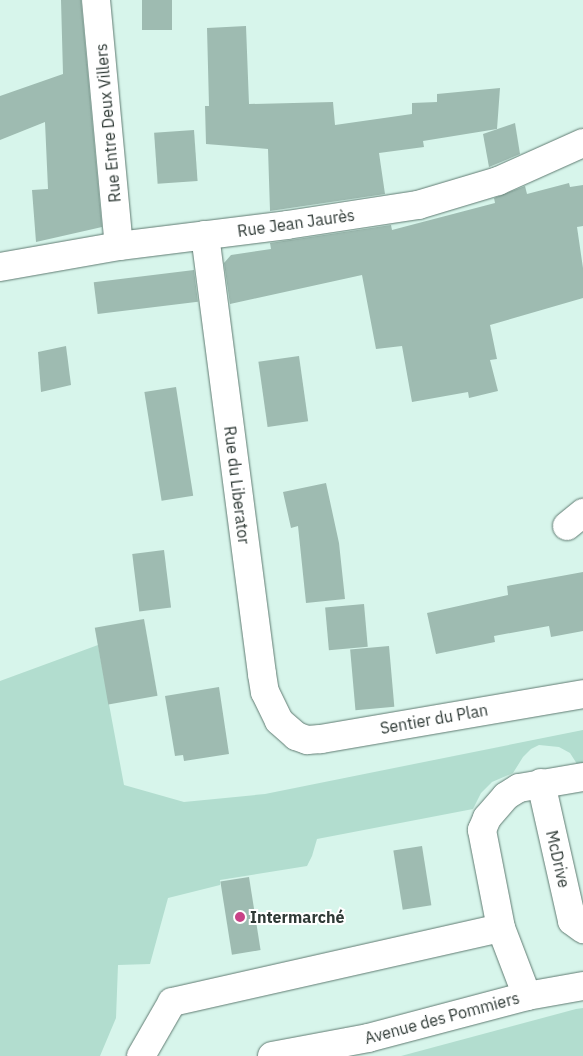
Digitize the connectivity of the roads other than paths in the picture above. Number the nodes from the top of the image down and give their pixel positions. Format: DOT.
graph roads {
  1 [pos="96,0"];
  2 [pos="583,143"];
  3 [pos="205,235"];
  4 [pos="119,246"];
  5 [pos="0,267"];
  6 [pos="583,694"];
  7 [pos="287,729"];
  8 [pos="583,776"];
  9 [pos="541,783"];
  10 [pos="501,928"];
  11 [pos="583,929"];
  12 [pos="583,986"];
  13 [pos="527,996"];
  14 [pos="141,1056"];
  15 [pos="272,1056"];
  1 -- 4 [label="street, Rue Entre Deux Villers"];
  2 -- 3 [label="street, Rue Jean Jaurès"];
  3 -- 4 [label="street, Rue Jean Jaurès"];
  3 -- 7 [label="street, Rue du Liberator"];
  4 -- 5 [label="street, Rue Jean Jaurès"];
  6 -- 7 [label="street, Sentier du Plan"];
  8 -- 9 [label="street"];
  9 -- 10 [label="street"];
  9 -- 11 [label="street, McDrive"];
  10 -- 13 [label="street"];
  10 -- 14 [label="street"];
  12 -- 13 [label="street, Avenue des Pommiers"];
  13 -- 15 [label="street, Avenue des Pommiers"];
}
